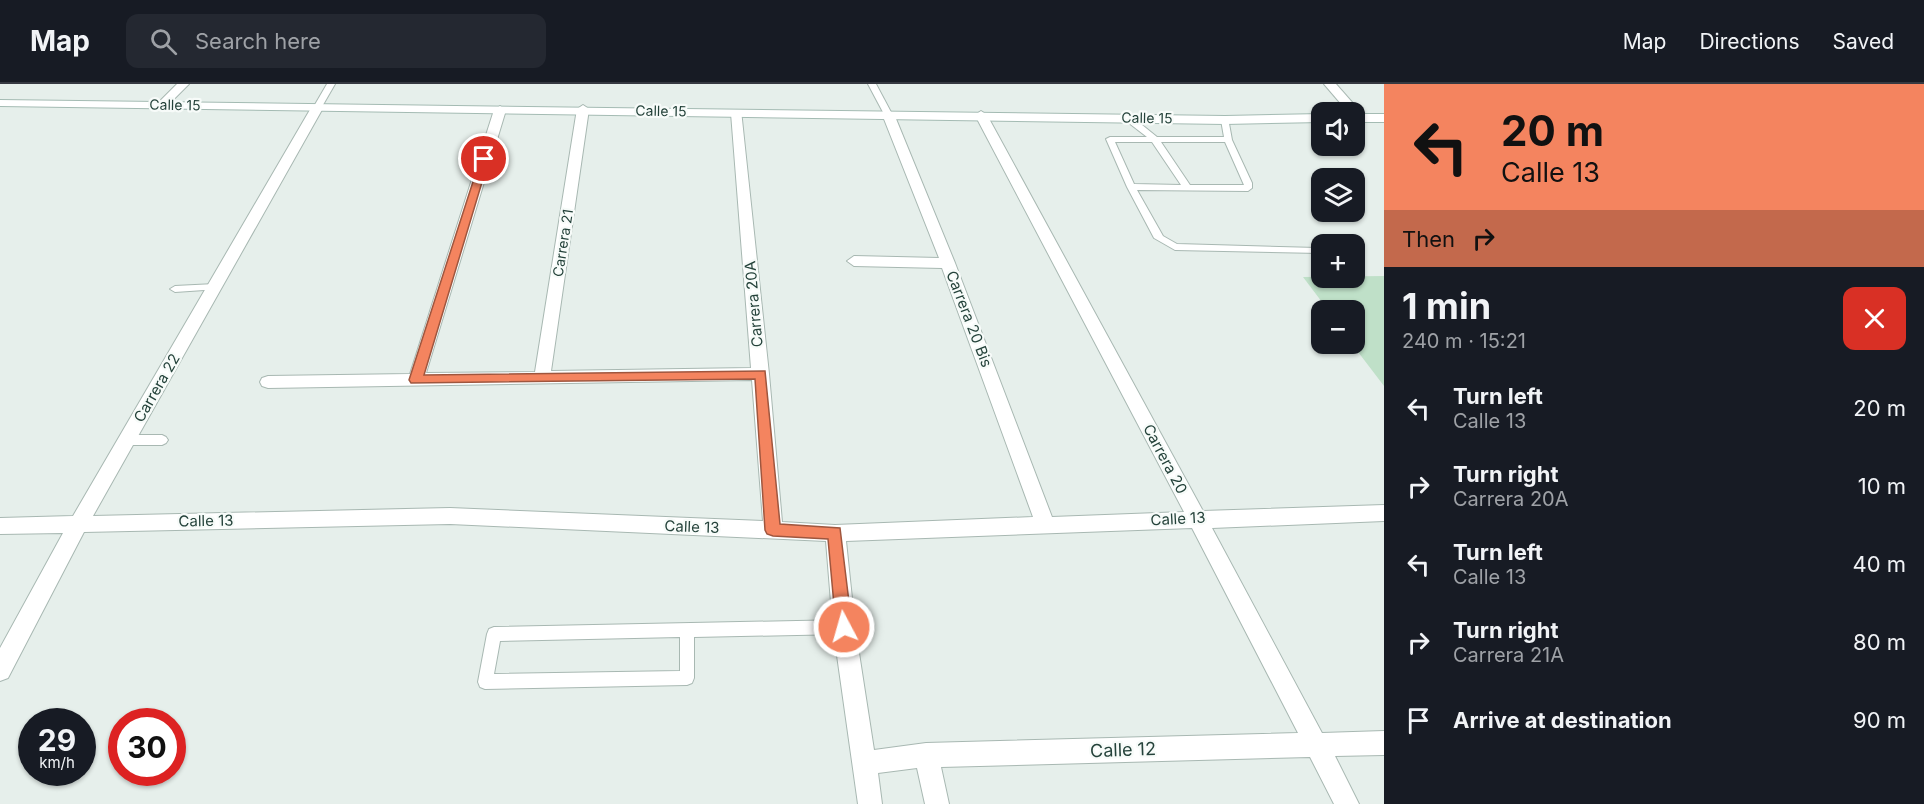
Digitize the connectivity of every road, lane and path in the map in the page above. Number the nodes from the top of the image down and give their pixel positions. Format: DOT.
graph roads {
  1 [pos="183,84"];
  2 [pos="331,84"];
  3 [pos="872,84"];
  4 [pos="1330,84"];
  5 [pos="1345,102"];
  6 [pos="0,103"];
  7 [pos="162,105"];
  8 [pos="317,108"];
  9 [pos="583,109"];
  10 [pos="500,110"];
  11 [pos="737,113"];
  12 [pos="888,114"];
  13 [pos="981,115"];
  14 [pos="1365,116"];
  15 [pos="1128,118"];
  16 [pos="1311,118"];
  17 [pos="1384,118"];
  18 [pos="1225,120"];
  19 [pos="1154,138"];
  20 [pos="1228,140"];
  21 [pos="1131,187"];
  22 [pos="1186,188"];
  23 [pos="1311,251"];
  24 [pos="854,261"];
  25 [pos="948,263"];
  26 [pos="215,288"];
  27 [pos="175,289"];
  28 [pos="761,374"];
  29 [pos="542,377"];
  30 [pos="416,380"];
  31 [pos="268,382"];
  32 [pos="128,440"];
  33 [pos="162,440"];
  34 [pos="1384,513"];
  35 [pos="1197,518"];
  36 [pos="79,523"];
  37 [pos="0,526"];
  38 [pos="1046,526"];
  39 [pos="773,530"];
  40 [pos="835,533"];
  41 [pos="844,627"];
  42 [pos="687,629"];
  43 [pos="0,670"];
  44 [pos="1384,743"];
  45 [pos="1316,745"];
  46 [pos="926,755"];
  47 [pos="863,763"];
  48 [pos="870,804"];
  49 [pos="937,804"];
  50 [pos="1347,804"];
  1 -- 7 [label="street"];
  2 -- 8 [label="lane"];
  3 -- 12 [label="lane"];
  4 -- 5 [label="street"];
  6 -- 7 [label="street, Calle 15"];
  7 -- 8 [label="street, Calle 15"];
  8 -- 10 [label="street, Calle 15"];
  8 -- 26 [label="street, Carrera 22"];
  9 -- 10 [label="street, Calle 15"];
  9 -- 11 [label="street, Calle 15"];
  9 -- 29 [label="street, Carrera 21"];
  10 -- 30 [label="street"];
  11 -- 12 [label="street, Calle 15"];
  11 -- 28 [label="street, Carrera 20A"];
  12 -- 13 [label="street, Calle 15"];
  12 -- 25 [label="street, Carrera 20 Bis"];
  13 -- 15 [label="street, Calle 15"];
  13 -- 35 [label="street, Carrera 20"];
  14 -- 17 [label="street"];
  15 -- 18 [label="street, Calle 15"];
  15 -- 19 [label="lane"];
  16 -- 18 [label="street, Calle 15"];
  18 -- 20 [label="lane"];
  19 -- 20 [label="lane"];
  19 -- 21 [label="lane"];
  19 -- 22 [label="lane"];
  20 -- 22 [label="lane"];
  21 -- 22 [label="lane"];
  21 -- 23 [label="lane"];
  24 -- 25 [label="street"];
  25 -- 38 [label="street, Carrera 20 Bis"];
  26 -- 27 [label="lane"];
  26 -- 32 [label="street, Carrera 22"];
  28 -- 29 [label="street"];
  28 -- 39 [label="street, Carrera 20A"];
  29 -- 30 [label="street"];
  30 -- 31 [label="street"];
  32 -- 33 [label="lane"];
  32 -- 36 [label="street, Carrera 22"];
  34 -- 35 [label="street, Calle 13"];
  35 -- 38 [label="street, Calle 13"];
  35 -- 45 [label="street, Carrera 20"];
  36 -- 37 [label="street, Calle 13"];
  36 -- 39 [label="street, Calle 13"];
  36 -- 43 [label="street, Carrera 22"];
  38 -- 40 [label="street, Calle 13"];
  39 -- 40 [label="street, Calle 13"];
  40 -- 41 [label="street"];
  41 -- 42 [label="lane"];
  41 -- 47 [label="street"];
  42 -- 42 [label="lane"];
  44 -- 45 [label="street, Calle 12"];
  45 -- 46 [label="street, Calle 12"];
  45 -- 50 [label="street, Carrera 20"];
  46 -- 47 [label="street, Calle 12"];
  46 -- 49 [label="street"];
  47 -- 48 [label="street"];
}
